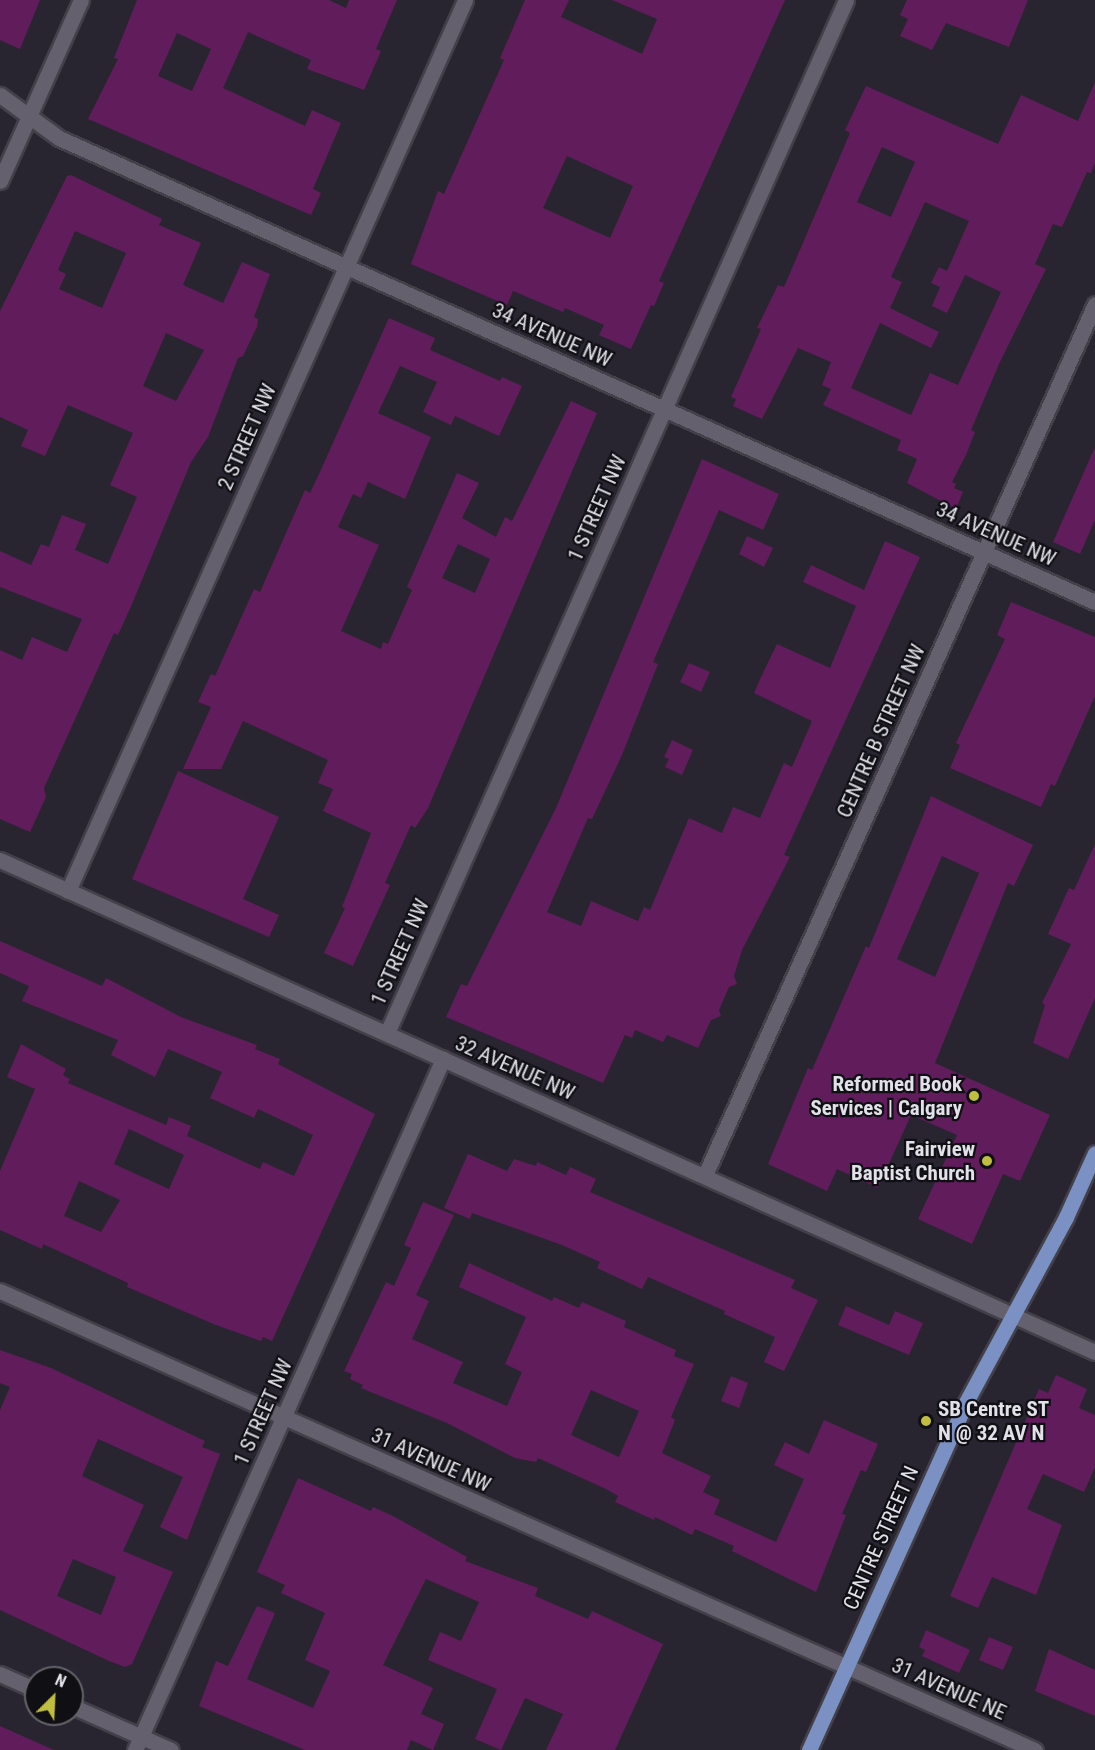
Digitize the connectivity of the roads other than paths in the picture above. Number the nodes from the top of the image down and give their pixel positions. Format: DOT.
graph roads {
  1 [pos="81,0"];
  2 [pos="465,0"];
  3 [pos="846,0"];
  4 [pos="0,95"];
  5 [pos="30,115"];
  6 [pos="0,181"];
  7 [pos="345,266"];
  8 [pos="1095,304"];
  9 [pos="664,408"];
  10 [pos="984,551"];
  11 [pos="1095,602"];
  12 [pos="0,860"];
  13 [pos="68,891"];
  14 [pos="387,1034"];
  15 [pos="443,1059"];
  16 [pos="1095,1153"];
  17 [pos="705,1175"];
  18 [pos="0,1291"];
  19 [pos="1012,1316"];
  20 [pos="1095,1352"];
  21 [pos="284,1417"];
  22 [pos="846,1667"];
  23 [pos="0,1674"];
  24 [pos="24,1685"];
  25 [pos="84,1713"];
  26 [pos="138,1743"];
  27 [pos="171,1750"];
  28 [pos="809,1750"];
  29 [pos="1035,1750"];
  1 -- 5 [label="street"];
  2 -- 7 [label="street, 2 STREET NW"];
  3 -- 9 [label="street, 1 STREET NW"];
  4 -- 5 [label="street, 34 AVENUE NW"];
  5 -- 6 [label="street"];
  5 -- 7 [label="street, 34 AVENUE NW"];
  7 -- 9 [label="street, 34 AVENUE NW"];
  7 -- 13 [label="street, 2 STREET NW"];
  8 -- 10 [label="street, CENTRE B STREET NW"];
  9 -- 10 [label="street, 34 AVENUE NW"];
  9 -- 14 [label="street, 1 STREET NW"];
  10 -- 11 [label="street, 34 AVENUE NW"];
  10 -- 17 [label="street, CENTRE B STREET NW"];
  12 -- 13 [label="street, 32 AVENUE NW"];
  13 -- 14 [label="street, 32 AVENUE NW"];
  14 -- 15 [label="street, 32 AVENUE NW"];
  15 -- 17 [label="street, 32 AVENUE NW"];
  15 -- 21 [label="street, 1 STREET NW"];
  16 -- 19 [label="main road, CENTRE STREET N"];
  17 -- 19 [label="street, 32 AVENUE NW"];
  18 -- 21 [label="street, 31 AVENUE NW"];
  19 -- 20 [label="street, 32 AVENUE NW"];
  19 -- 22 [label="main road, CENTRE STREET N"];
  21 -- 22 [label="street, 31 AVENUE NW"];
  21 -- 26 [label="street, 1 STREET NW"];
  22 -- 28 [label="main road, CENTRE STREET N"];
  22 -- 29 [label="street, 31 AVENUE NE"];
  23 -- 24 [label="street"];
  25 -- 26 [label="street"];
  26 -- 27 [label="street"];
}
